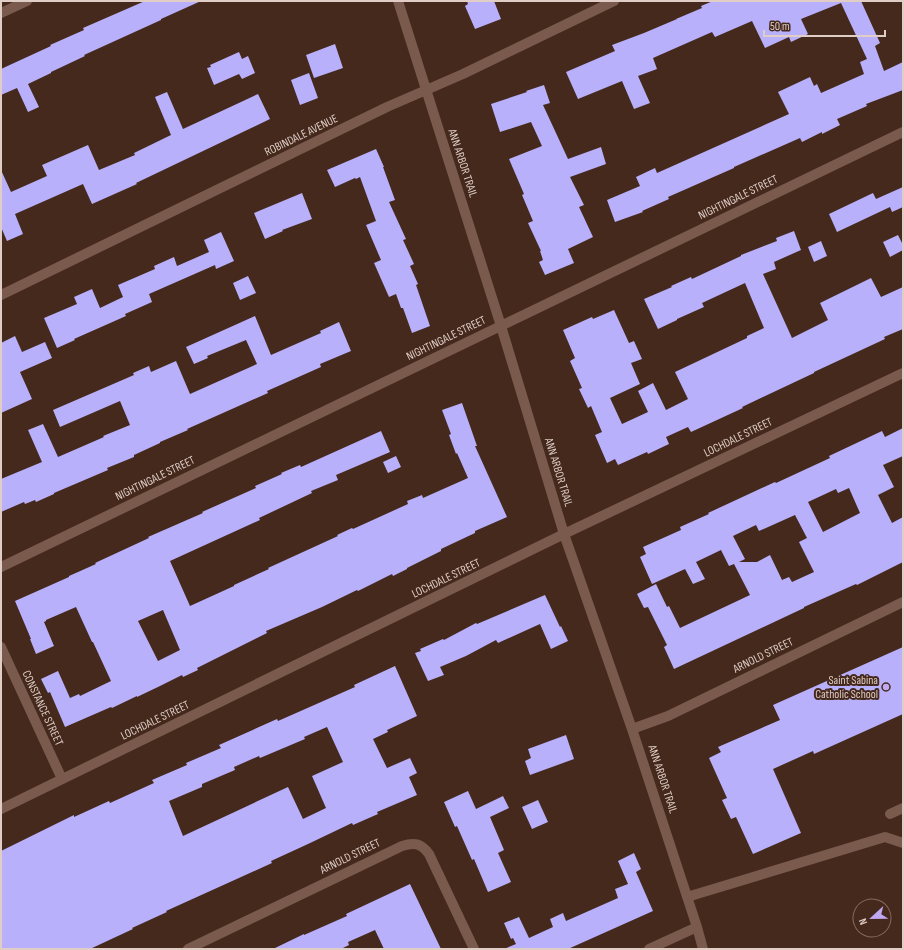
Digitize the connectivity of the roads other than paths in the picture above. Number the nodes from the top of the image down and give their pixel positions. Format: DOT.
graph roads {
  1 [pos="27,1"];
  2 [pos="398,1"];
  3 [pos="614,1"];
  4 [pos="1,13"];
  5 [pos="425,90"];
  6 [pos="903,132"];
  7 [pos="1,295"];
  8 [pos="501,326"];
  9 [pos="903,372"];
  10 [pos="564,534"];
  11 [pos="1,567"];
  12 [pos="903,602"];
  13 [pos="1,647"];
  14 [pos="632,729"];
  15 [pos="62,779"];
  16 [pos="1,808"];
  17 [pos="903,808"];
  18 [pos="890,814"];
  19 [pos="903,842"];
  20 [pos="687,897"];
  21 [pos="697,927"];
  22 [pos="188,949"];
  23 [pos="474,949"];
  24 [pos="649,949"];
  25 [pos="703,949"];
  1 -- 4 [label="street"];
  2 -- 5 [label="street, ANN ARBOR TRAIL"];
  3 -- 5 [label="street, ROBINDALE AVENUE"];
  5 -- 7 [label="street, ROBINDALE AVENUE"];
  5 -- 8 [label="street, ANN ARBOR TRAIL"];
  6 -- 8 [label="street, NIGHTINGALE STREET"];
  8 -- 10 [label="street, ANN ARBOR TRAIL"];
  8 -- 11 [label="street, NIGHTINGALE STREET"];
  9 -- 10 [label="street, LOCHDALE STREET"];
  10 -- 14 [label="street, ANN ARBOR TRAIL"];
  10 -- 15 [label="street, LOCHDALE STREET"];
  12 -- 14 [label="street, ARNOLD STREET"];
  13 -- 15 [label="street, CONSTANCE STREET"];
  14 -- 20 [label="street, ANN ARBOR TRAIL"];
  15 -- 16 [label="street, LOCHDALE STREET"];
  17 -- 18 [label="street"];
  19 -- 20 [label="street"];
  20 -- 21 [label="street, ANN ARBOR TRAIL"];
  21 -- 24 [label="street"];
  21 -- 25 [label="street, ANN ARBOR TRAIL"];
  22 -- 23 [label="street, ARNOLD STREET"];
}
